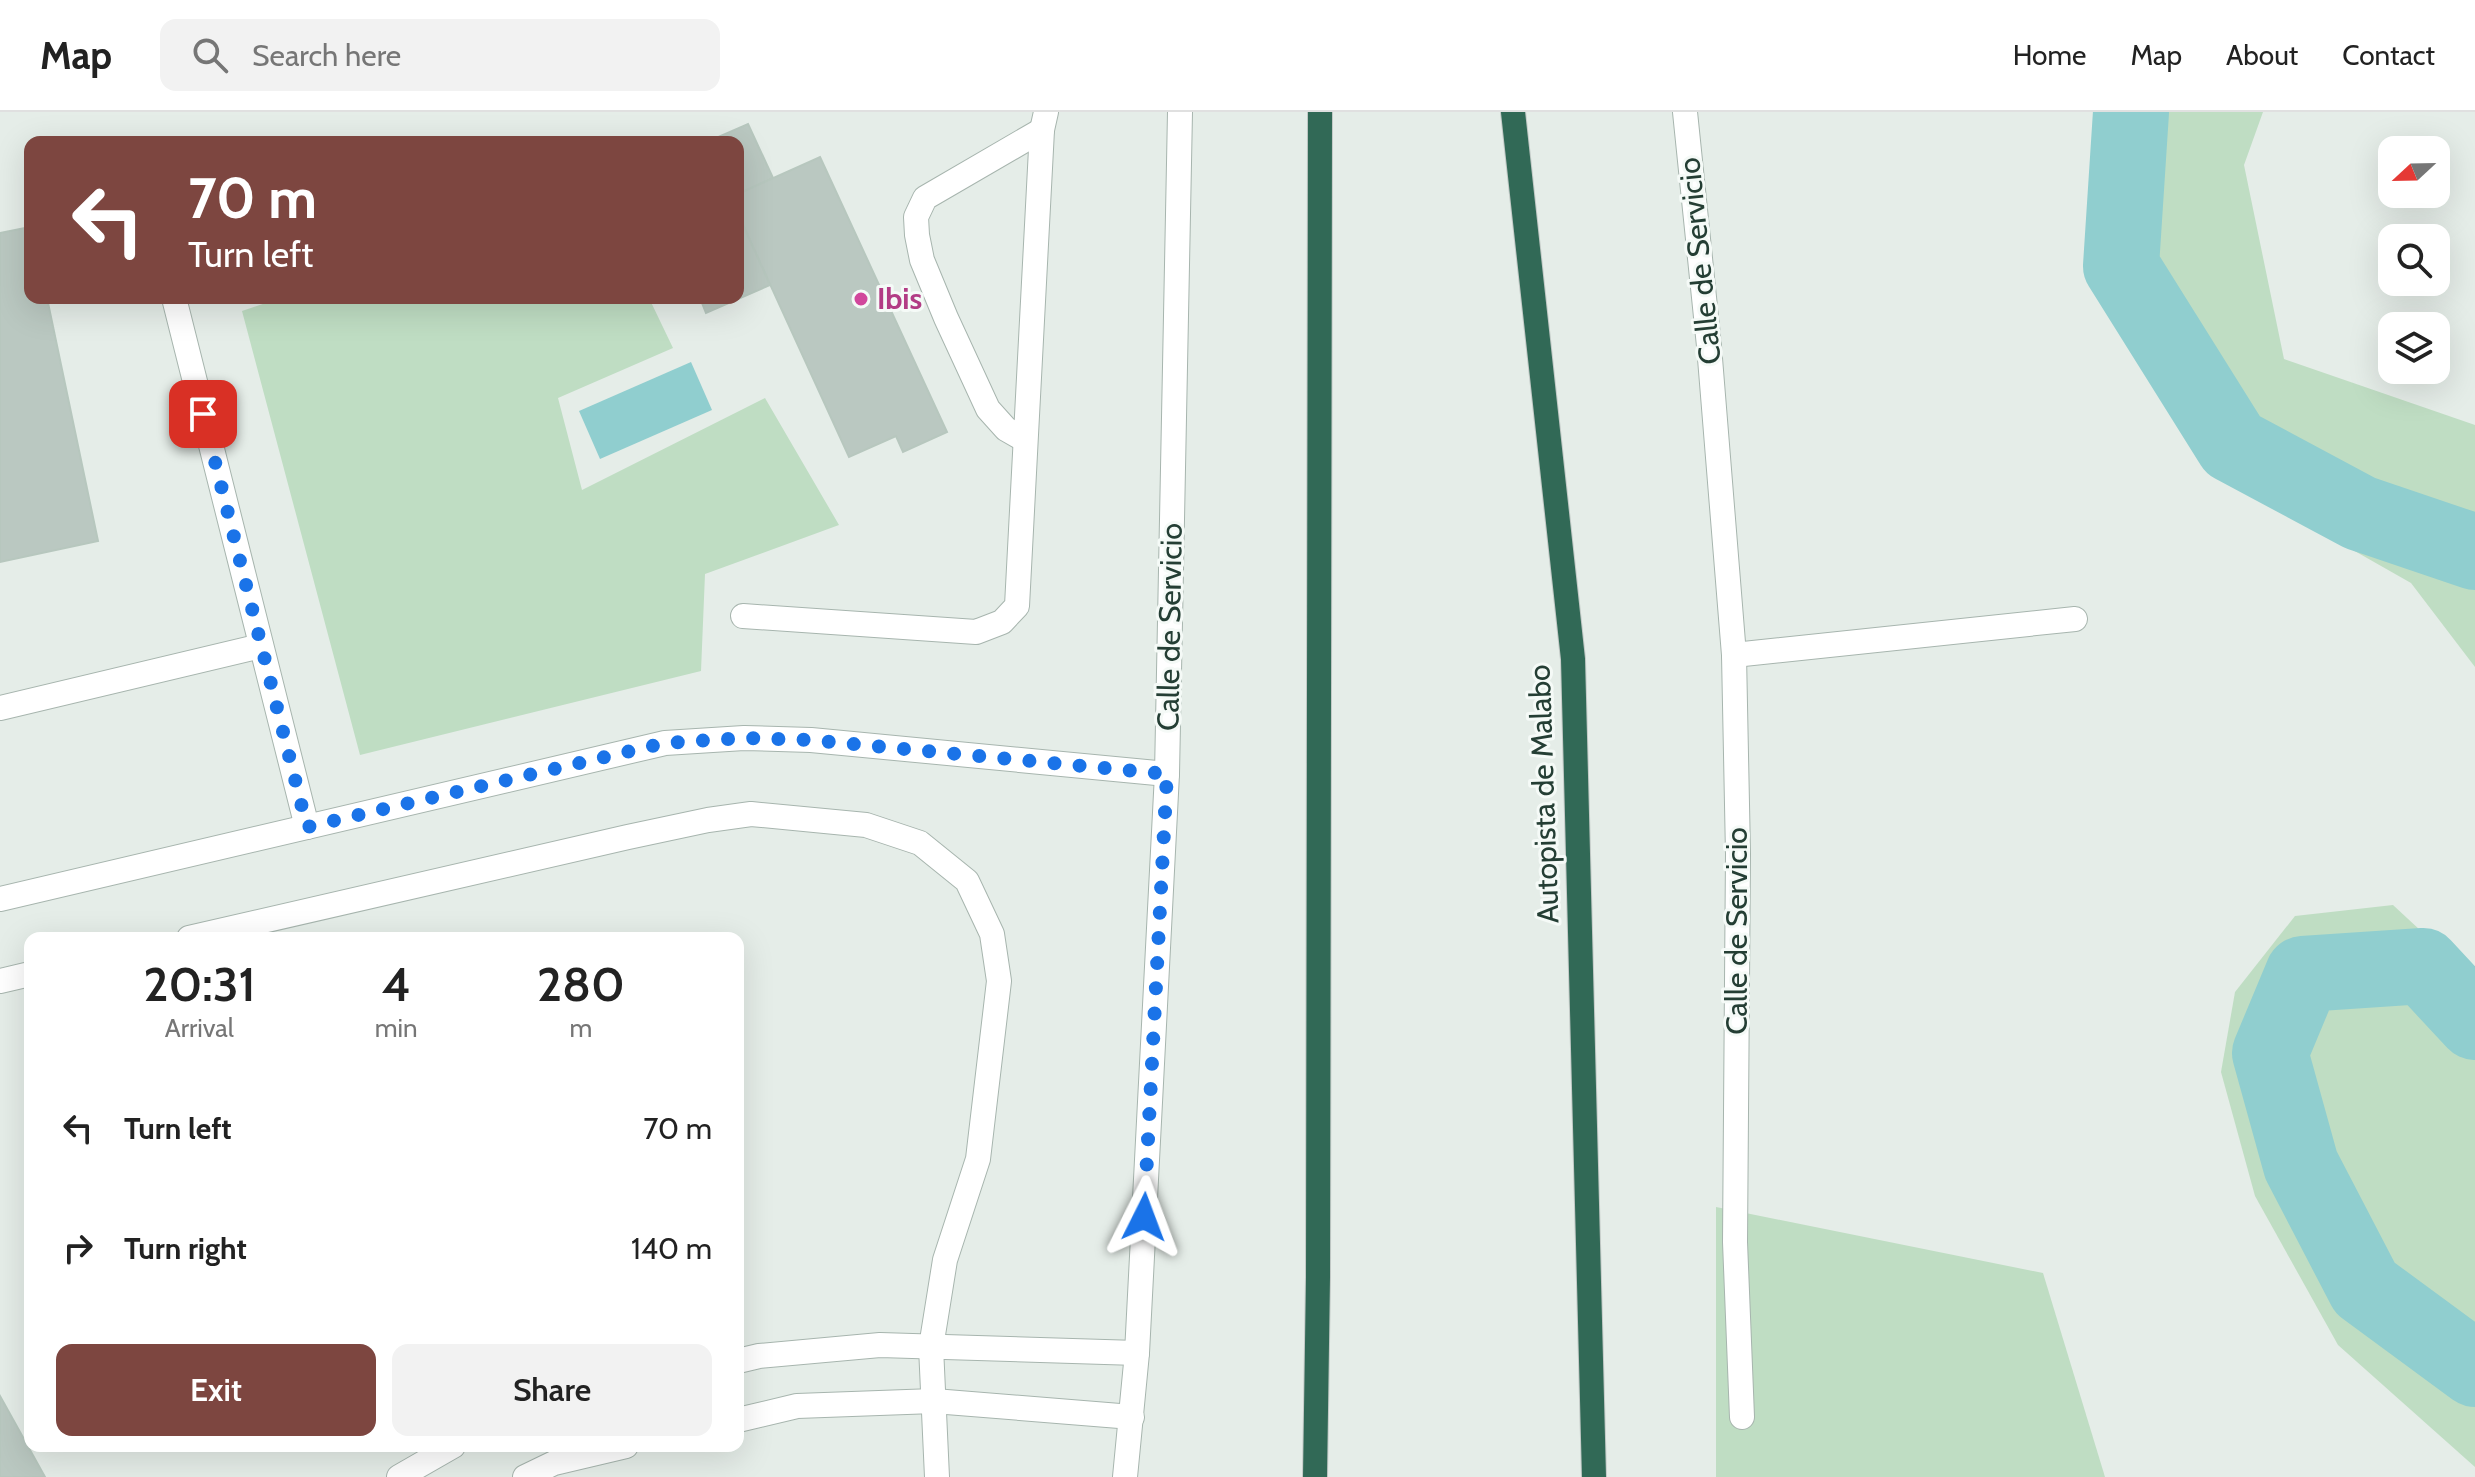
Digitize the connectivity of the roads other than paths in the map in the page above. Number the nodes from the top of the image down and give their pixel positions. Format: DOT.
graph roads {
  1 [pos="1180,112"];
  2 [pos="1320,112"];
  3 [pos="1513,112"];
  4 [pos="1685,112"];
  5 [pos="1044,121"];
  6 [pos="176,304"];
  7 [pos="1025,440"];
  8 [pos="743,616"];
  9 [pos="2075,619"];
  10 [pos="261,646"];
  11 [pos="1734,655"];
  12 [pos="0,708"];
  13 [pos="1167,774"];
  14 [pos="307,827"];
  15 [pos="0,899"];
  16 [pos="215,932"];
  17 [pos="24,975"];
  18 [pos="0,981"];
  19 [pos="931,1347"];
  20 [pos="1137,1353"];
  21 [pos="744,1360"];
  22 [pos="934,1401"];
  23 [pos="1132,1417"];
  24 [pos="1742,1417"];
  25 [pos="744,1419"];
  26 [pos="439,1452"];
  27 [pos="551,1454"];
  28 [pos="399,1477"];
  29 [pos="525,1477"];
  30 [pos="937,1477"];
  31 [pos="1125,1477"];
  32 [pos="1315,1477"];
  33 [pos="1594,1477"];
  1 -- 13 [label="street, Calle de Servicio"];
  2 -- 32 [label="highway"];
  3 -- 33 [label="highway, Autopista de Malabo"];
  4 -- 11 [label="street, Calle de Servicio"];
  5 -- 7 [label="street"];
  5 -- 7 [label="street"];
  6 -- 10 [label="street"];
  7 -- 8 [label="street"];
  9 -- 11 [label="street"];
  10 -- 12 [label="street"];
  10 -- 14 [label="street"];
  11 -- 24 [label="street, Calle de Servicio"];
  13 -- 14 [label="street"];
  13 -- 20 [label="street, Calle de Servicio"];
  14 -- 15 [label="street"];
  16 -- 19 [label="street"];
  17 -- 18 [label="street"];
  19 -- 20 [label="street"];
  19 -- 21 [label="street"];
  19 -- 22 [label="street"];
  20 -- 23 [label="street, Calle de Servicio"];
  22 -- 23 [label="street"];
  22 -- 25 [label="street"];
  22 -- 30 [label="street"];
  23 -- 31 [label="street, Calle de Servicio"];
  26 -- 28 [label="street"];
  27 -- 29 [label="street"];
}
